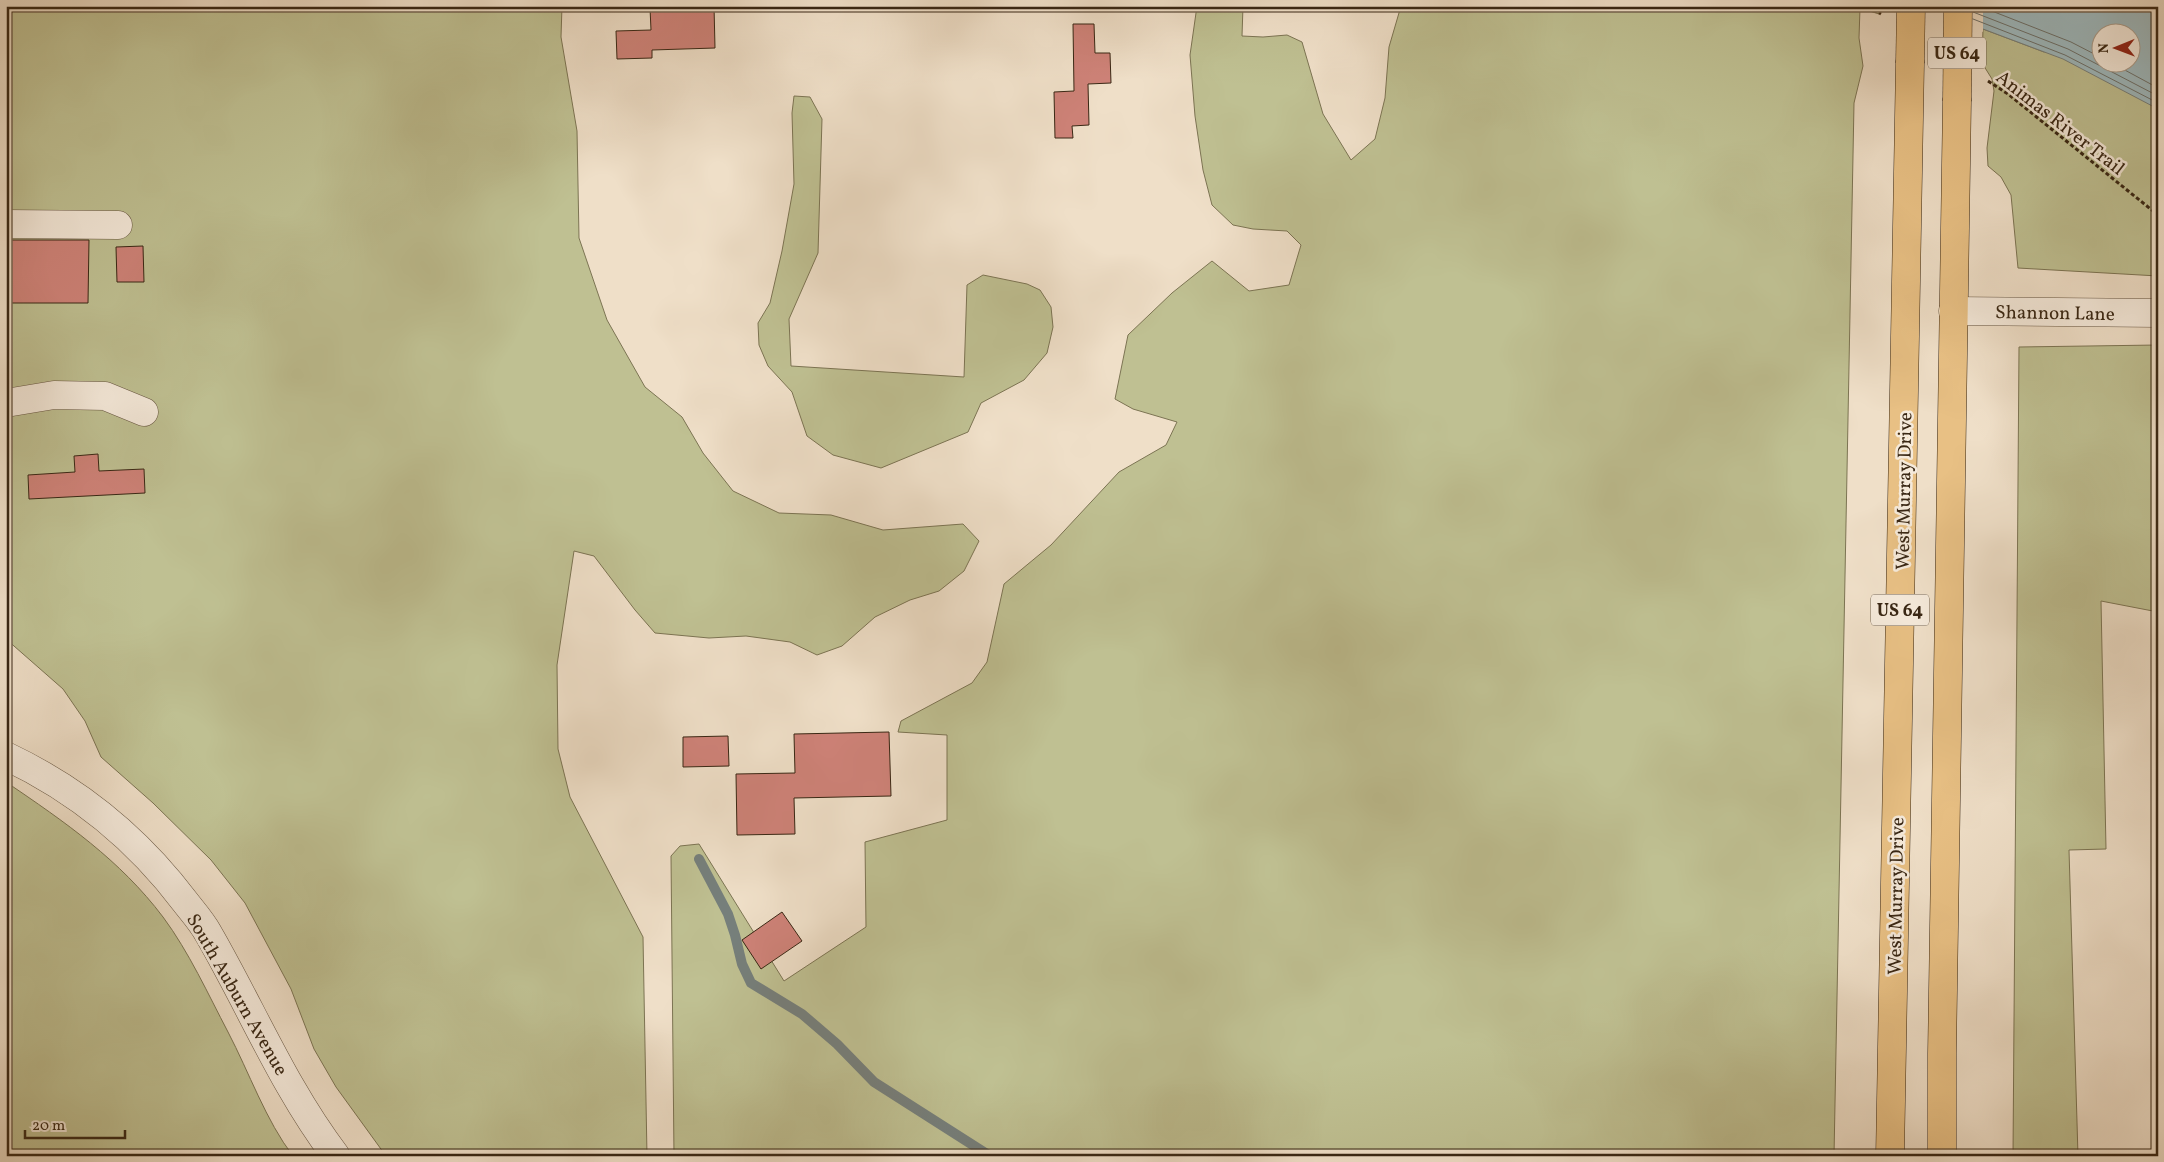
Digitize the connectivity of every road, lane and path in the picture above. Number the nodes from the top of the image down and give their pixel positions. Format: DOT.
graph roads {
  1 [pos="1868,6"];
  2 [pos="1911,6"];
  3 [pos="1958,6"];
  4 [pos="1884,16"];
  5 [pos="1983,78"];
  6 [pos="2158,215"];
  7 [pos="6,224"];
  8 [pos="118,225"];
  9 [pos="1953,311"];
  10 [pos="2158,313"];
  11 [pos="6,403"];
  12 [pos="144,412"];
  13 [pos="6,756"];
  14 [pos="336,1156"];
  15 [pos="1890,1156"];
  16 [pos="1942,1156"];
  1 -- 4 [label="path"];
  2 -- 15 [label="highway, West Murray Drive / US 64, bridge"];
  3 -- 9 [label="highway, US 64, bridge"];
  5 -- 6 [label="path, Animas River Trail"];
  7 -- 8 [label="street"];
  9 -- 10 [label="street, Shannon Lane"];
  9 -- 16 [label="highway, US 64"];
  11 -- 12 [label="street"];
  13 -- 14 [label="street, South Auburn Avenue"];
}
